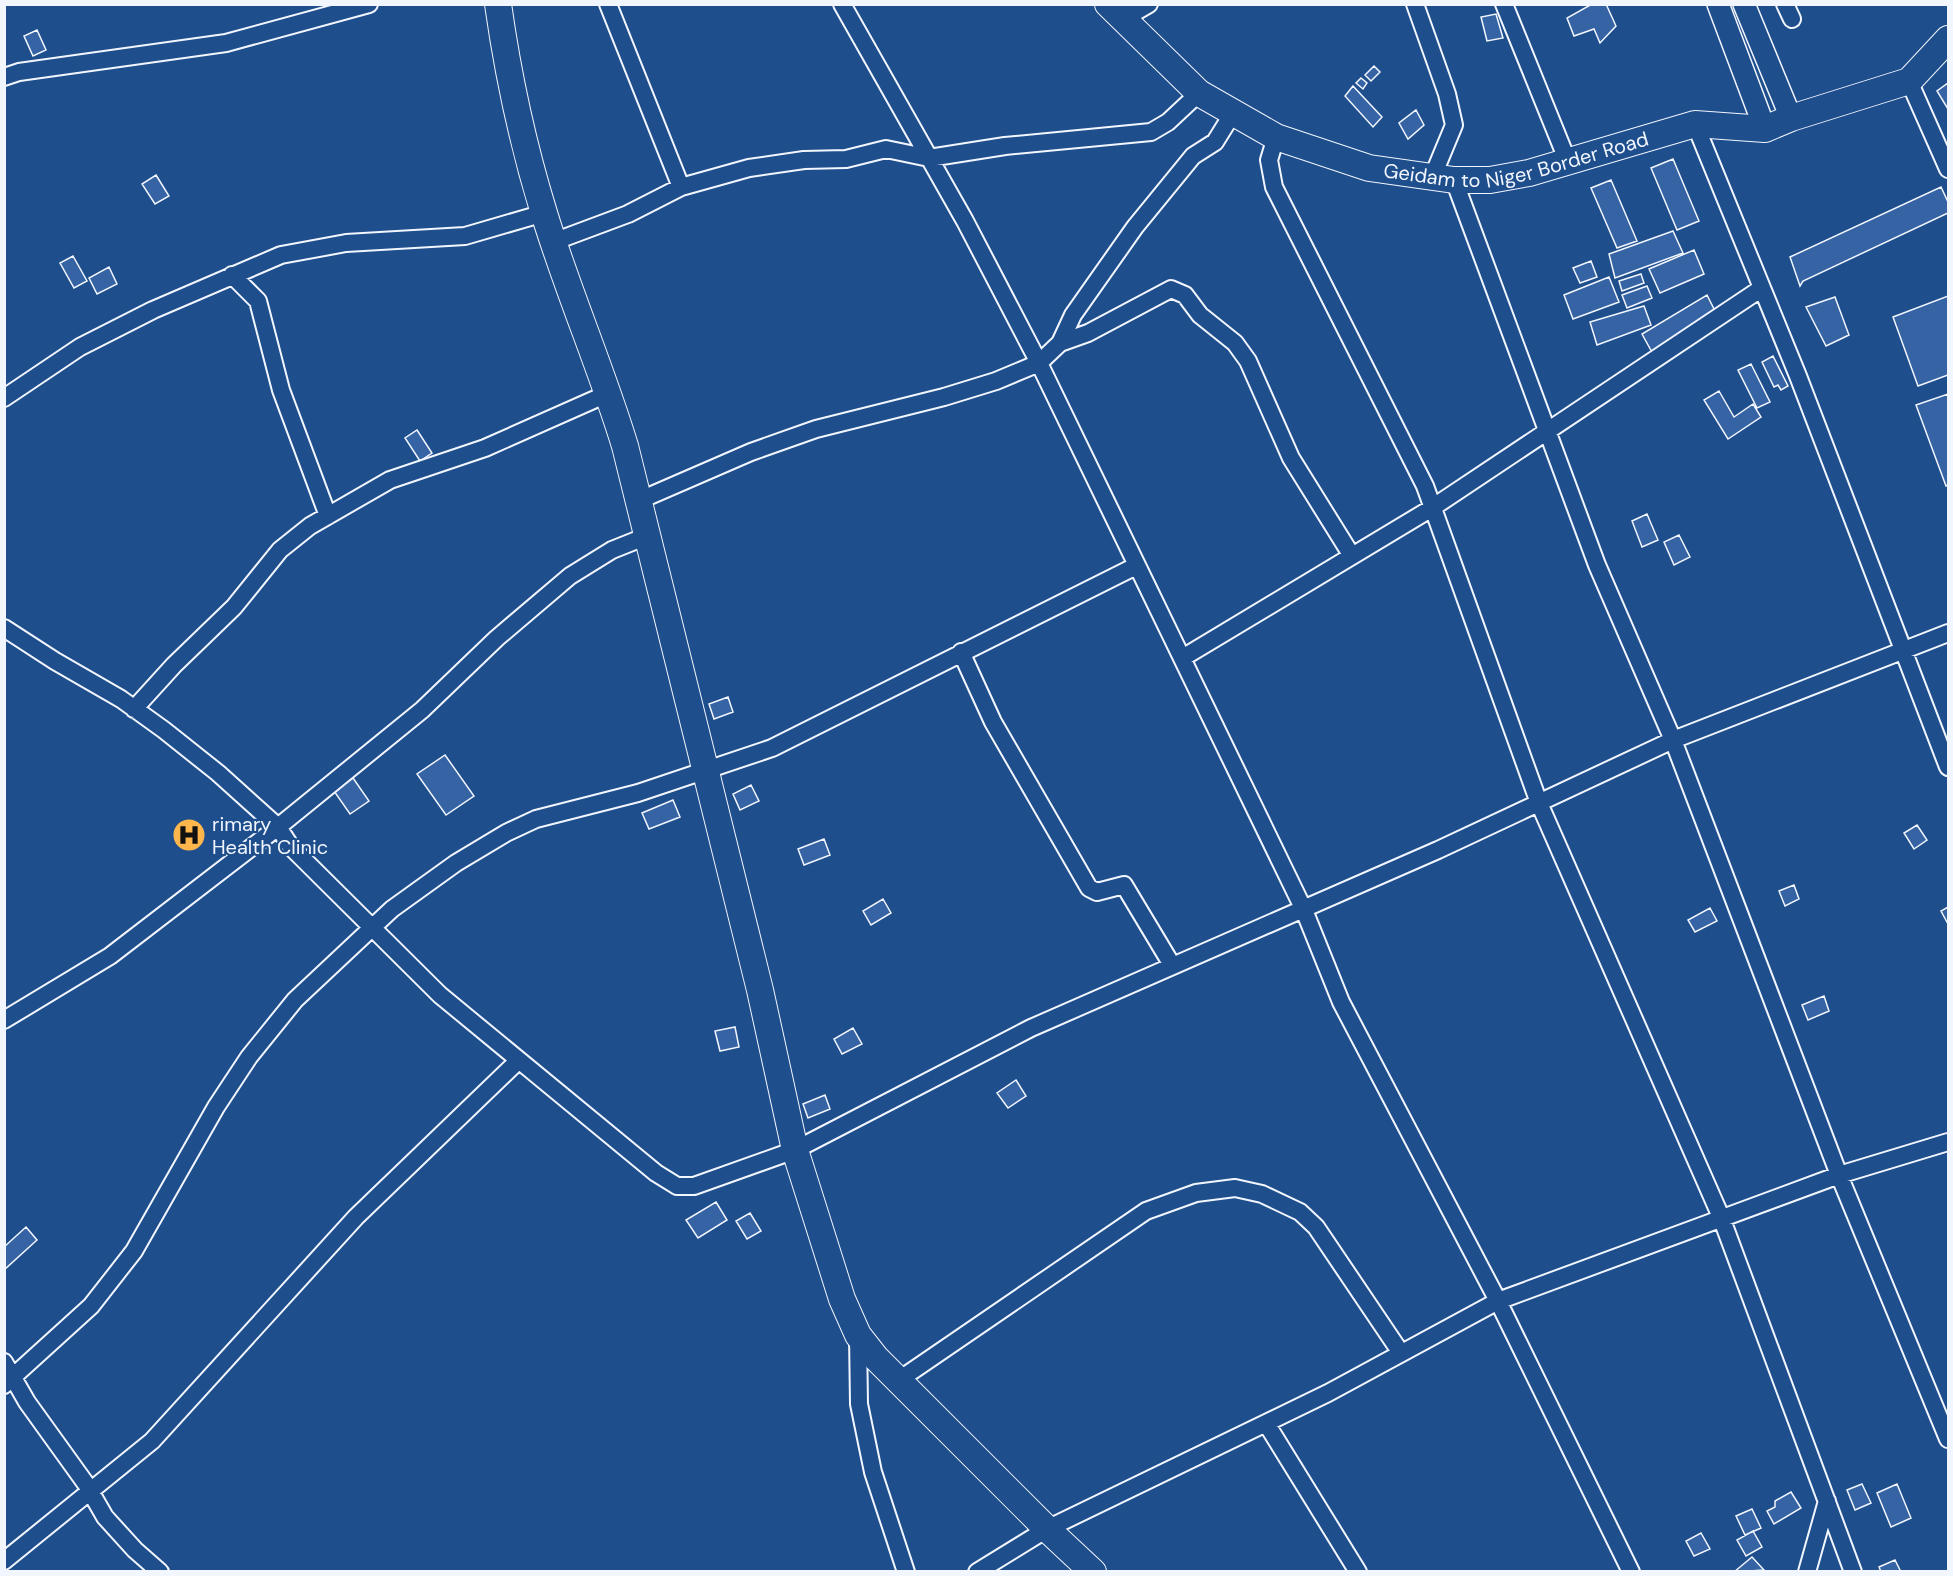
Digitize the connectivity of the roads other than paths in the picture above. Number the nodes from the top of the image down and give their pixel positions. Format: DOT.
graph roads {
  1 [pos="369,4"];
  2 [pos="498,4"];
  3 [pos="608,4"];
  4 [pos="842,4"];
  5 [pos="1149,4"];
  6 [pos="1415,4"];
  7 [pos="1504,4"];
  8 [pos="1718,4"];
  9 [pos="1744,4"];
  10 [pos="1116,12"];
  11 [pos="1948,39"];
  12 [pos="4,77"];
  13 [pos="1909,81"];
  14 [pos="1199,93"];
  15 [pos="1233,113"];
  16 [pos="1791,118"];
  17 [pos="1695,124"];
  18 [pos="1765,129"];
  19 [pos="1276,137"];
  20 [pos="929,158"];
  21 [pos="1568,162"];
  22 [pos="1948,169"];
  23 [pos="1443,179"];
  24 [pos="681,187"];
  25 [pos="544,213"];
  26 [pos="553,242"];
  27 [pos="232,275"];
  28 [pos="1762,288"];
  29 [pos="1060,343"];
  30 [pos="1039,363"];
  31 [pos="609,393"];
  32 [pos="4,398"];
  33 [pos="1548,432"];
  34 [pos="638,501"];
  35 [pos="1432,508"];
  36 [pos="328,516"];
  37 [pos="647,536"];
  38 [pos="1352,556"];
  39 [pos="1136,566"];
  40 [pos="4,628"];
  41 [pos="1948,633"];
  42 [pos="1906,651"];
  43 [pos="961,652"];
  44 [pos="1184,657"];
  45 [pos="134,709"];
  46 [pos="1673,740"];
  47 [pos="1948,767"];
  48 [pos="706,771"];
  49 [pos="1539,803"];
  50 [pos="278,827"];
  51 [pos="1304,910"];
  52 [pos="369,927"];
  53 [pos="1172,965"];
  54 [pos="4,1020"];
  55 [pos="518,1061"];
  56 [pos="1948,1142"];
  57 [pos="795,1150"];
  58 [pos="1839,1175"];
  59 [pos="1720,1217"];
  60 [pos="1498,1301"];
  61 [pos="858,1335"];
  62 [pos="1401,1353"];
  63 [pos="4,1362"];
  64 [pos="899,1380"];
  65 [pos="9,1381"];
  66 [pos="1266,1423"];
  67 [pos="1948,1439"];
  68 [pos="91,1492"];
  69 [pos="1827,1501"];
  70 [pos="1047,1529"];
  71 [pos="4,1561"];
  72 [pos="160,1572"];
  73 [pos="906,1572"];
  74 [pos="977,1572"];
  75 [pos="1093,1572"];
  76 [pos="1358,1572"];
  77 [pos="1632,1572"];
  78 [pos="1807,1572"];
  79 [pos="1853,1572"];
  1 -- 12 [label="street"];
  2 -- 25 [label="main road"];
  3 -- 24 [label="street"];
  4 -- 20 [label="street"];
  5 -- 10 [label="street"];
  6 -- 23 [label="street"];
  7 -- 21 [label="street"];
  8 -- 18 [label="street"];
  9 -- 16 [label="street"];
  10 -- 14 [label="main road, Geidam to Niger Border Road"];
  11 -- 13 [label="main road, Geidam to Niger Border Road"];
  13 -- 16 [label="main road, Geidam to Niger Border Road"];
  13 -- 22 [label="street"];
  14 -- 15 [label="main road, Geidam to Niger Border Road"];
  14 -- 20 [label="street"];
  15 -- 19 [label="main road, Geidam to Niger Border Road"];
  15 -- 29 [label="street"];
  16 -- 18 [label="main road, Geidam to Niger Border Road"];
  17 -- 18 [label="main road, Geidam to Niger Border Road"];
  17 -- 21 [label="main road, Geidam to Niger Border Road"];
  17 -- 28 [label="street"];
  19 -- 23 [label="main road, Geidam to Niger Border Road"];
  19 -- 35 [label="street"];
  20 -- 24 [label="street"];
  20 -- 30 [label="street"];
  21 -- 23 [label="main road, Geidam to Niger Border Road"];
  23 -- 33 [label="street"];
  24 -- 26 [label="street"];
  25 -- 26 [label="main road"];
  25 -- 27 [label="street"];
  26 -- 31 [label="main road"];
  27 -- 32 [label="street"];
  27 -- 36 [label="street"];
  28 -- 33 [label="street"];
  28 -- 42 [label="street"];
  29 -- 30 [label="street"];
  29 -- 38 [label="street"];
  30 -- 34 [label="street"];
  30 -- 39 [label="street"];
  31 -- 34 [label="main road"];
  31 -- 36 [label="street"];
  33 -- 35 [label="street"];
  33 -- 46 [label="street"];
  34 -- 37 [label="main road"];
  35 -- 38 [label="street"];
  35 -- 49 [label="street"];
  36 -- 45 [label="street"];
  37 -- 48 [label="main road"];
  37 -- 50 [label="street"];
  38 -- 44 [label="street"];
  39 -- 43 [label="street"];
  39 -- 44 [label="street"];
  40 -- 45 [label="street"];
  41 -- 42 [label="street"];
  42 -- 46 [label="street"];
  42 -- 47 [label="street"];
  43 -- 48 [label="street"];
  43 -- 53 [label="street"];
  44 -- 51 [label="street"];
  45 -- 50 [label="street"];
  46 -- 49 [label="street"];
  46 -- 58 [label="street"];
  48 -- 52 [label="street"];
  48 -- 57 [label="main road"];
  49 -- 51 [label="street"];
  49 -- 59 [label="street"];
  50 -- 52 [label="street"];
  50 -- 54 [label="street"];
  51 -- 53 [label="street"];
  51 -- 60 [label="street"];
  52 -- 55 [label="street"];
  52 -- 65 [label="street"];
  53 -- 57 [label="street"];
  55 -- 57 [label="street"];
  55 -- 68 [label="street"];
  56 -- 58 [label="street"];
  57 -- 61 [label="main road"];
  58 -- 59 [label="street"];
  58 -- 67 [label="street"];
  59 -- 60 [label="street"];
  59 -- 69 [label="street"];
  60 -- 62 [label="street"];
  60 -- 77 [label="street"];
  61 -- 64 [label="main road"];
  61 -- 73 [label="street"];
  62 -- 64 [label="street"];
  62 -- 66 [label="street"];
  63 -- 65 [label="street"];
  64 -- 70 [label="main road"];
  65 -- 68 [label="street"];
  66 -- 70 [label="street"];
  66 -- 76 [label="street"];
  68 -- 71 [label="street"];
  68 -- 72 [label="street"];
  69 -- 78 [label="street"];
  69 -- 79 [label="street"];
  70 -- 74 [label="street"];
  70 -- 75 [label="main road"];
}
